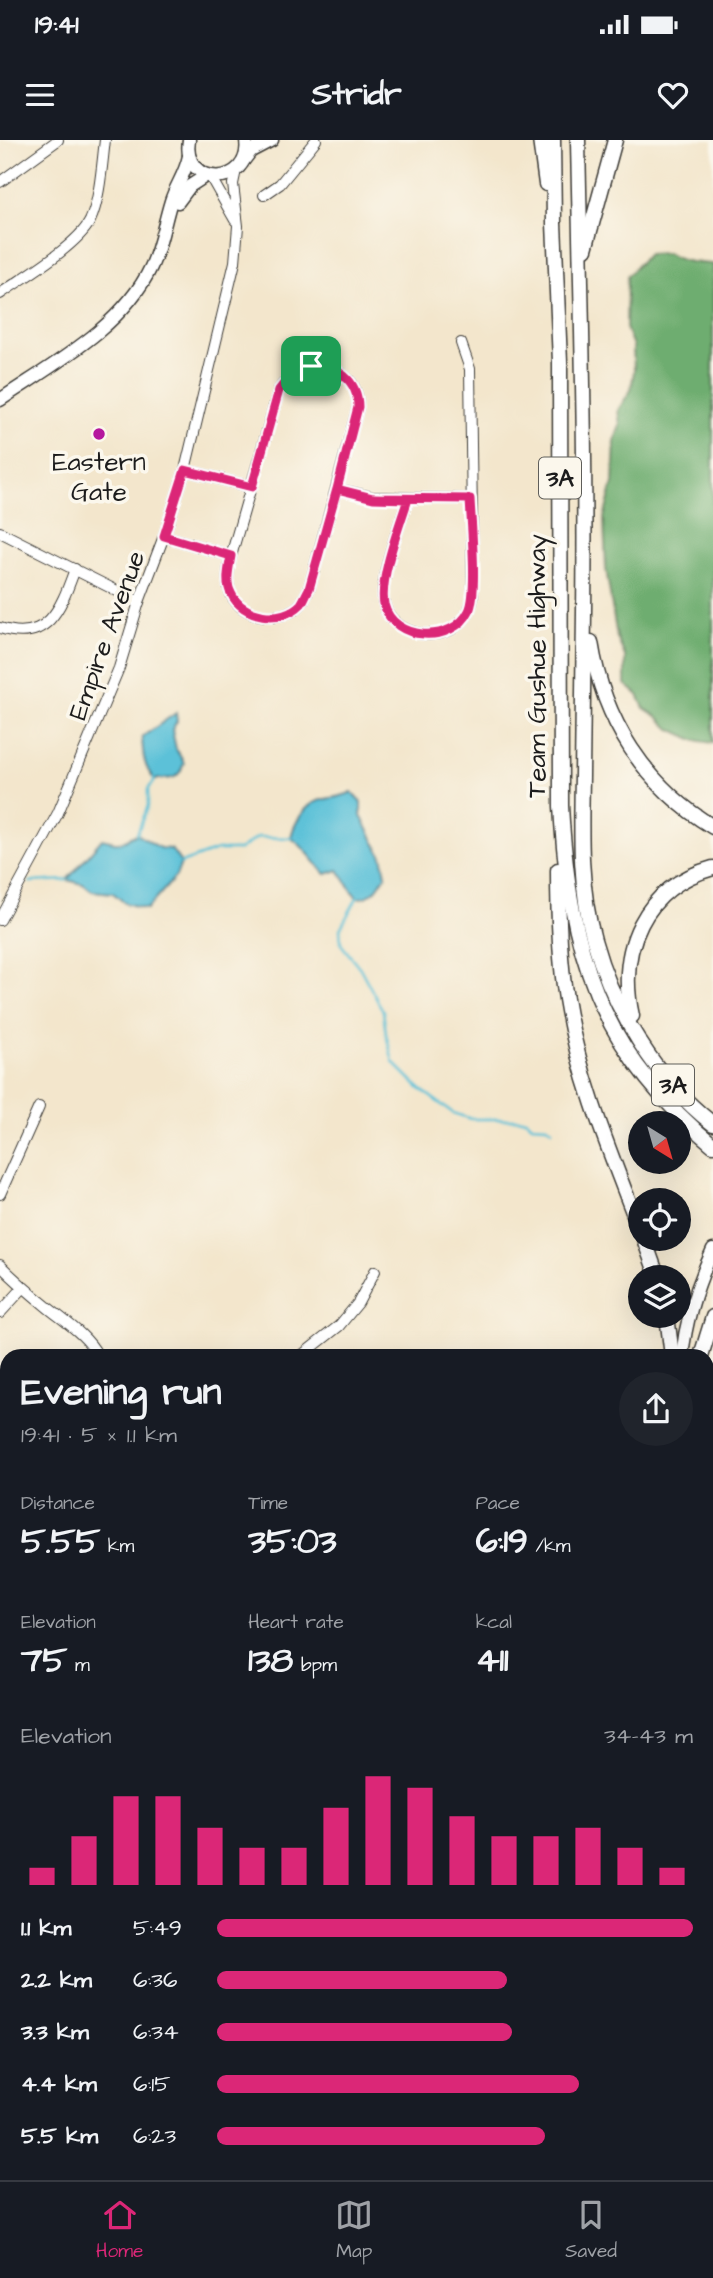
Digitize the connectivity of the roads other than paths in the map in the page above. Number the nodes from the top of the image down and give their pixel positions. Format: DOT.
graph roads {
  1 [pos="58,140"];
  2 [pos="105,140"];
  3 [pos="189,140"];
  4 [pos="246,140"];
  5 [pos="272,140"];
  6 [pos="316,140"];
  7 [pos="540,140"];
  8 [pos="553,140"];
  9 [pos="578,140"];
  10 [pos="615,140"];
  11 [pos="189,156"];
  12 [pos="240,165"];
  13 [pos="209,175"];
  14 [pos="0,182"];
  15 [pos="264,195"];
  16 [pos="169,214"];
  17 [pos="554,223"];
  18 [pos="238,226"];
  19 [pos="581,268"];
  20 [pos="0,294"];
  21 [pos="461,343"];
  22 [pos="0,400"];
  23 [pos="185,470"];
  24 [pos="252,487"];
  25 [pos="337,489"];
  26 [pos="408,499"];
  27 [pos="470,499"];
  28 [pos="0,532"];
  29 [pos="164,536"];
  30 [pos="231,556"];
  31 [pos="75,569"];
  32 [pos="584,601"];
  33 [pos="139,602"];
  34 [pos="0,628"];
  35 [pos="561,806"];
  36 [pos="713,827"];
  37 [pos="713,869"];
  38 [pos="0,920"];
  39 [pos="640,1040"];
  40 [pos="39,1107"];
  41 [pos="713,1124"];
  42 [pos="713,1145"];
  43 [pos="0,1194"];
  44 [pos="628,1198"];
  45 [pos="713,1250"];
  46 [pos="0,1265"];
  47 [pos="375,1271"];
  48 [pos="23,1288"];
  49 [pos="0,1313"];
  50 [pos="713,1317"];
  51 [pos="668,1328"];
  52 [pos="92,1349"];
  53 [pos="310,1349"];
  54 [pos="671,1349"];
  55 [pos="683,1349"];
  56 [pos="704,1349"];
  1 -- 14 [label="street"];
  2 -- 20 [label="street"];
  3 -- 11 [label="main road"];
  4 -- 12 [label="main road"];
  5 -- 12 [label="main road"];
  6 -- 15 [label="street"];
  7 -- 17 [label="highway"];
  8 -- 17 [label="highway, Team Gushue Highway / 3A"];
  9 -- 19 [label="highway, Team Gushue Highway / 3A"];
  10 -- 19 [label="highway"];
  11 -- 13 [label="main road"];
  11 -- 16 [label="main road"];
  12 -- 13 [label="main road"];
  12 -- 18 [label="street, Empire Avenue"];
  13 -- 16 [label="main road"];
  13 -- 18 [label="street"];
  16 -- 22 [label="main road"];
  17 -- 35 [label="highway, Team Gushue Highway / 3A"];
  18 -- 23 [label="street, Empire Avenue"];
  19 -- 32 [label="highway, Team Gushue Highway / 3A"];
  21 -- 27 [label="street"];
  23 -- 24 [label="street"];
  23 -- 29 [label="street, Empire Avenue"];
  24 -- 25 [label="street"];
  24 -- 30 [label="street"];
  25 -- 26 [label="street"];
  25 -- 30 [label="street"];
  26 -- 27 [label="street"];
  26 -- 27 [label="street"];
  28 -- 31 [label="street"];
  29 -- 30 [label="street"];
  29 -- 33 [label="street, Empire Avenue"];
  31 -- 33 [label="street"];
  31 -- 34 [label="street"];
  32 -- 36 [label="highway"];
  32 -- 39 [label="highway, Team Gushue Highway / 3A"];
  33 -- 38 [label="street, Empire Avenue"];
  35 -- 42 [label="highway, Team Gushue Highway / 3A"];
  35 -- 44 [label="highway"];
  37 -- 39 [label="highway"];
  39 -- 41 [label="highway, Team Gushue Highway / 3A"];
  40 -- 43 [label="street"];
  45 -- 55 [label="main road"];
  46 -- 48 [label="street"];
  47 -- 53 [label="street"];
  48 -- 49 [label="street"];
  48 -- 52 [label="street"];
  50 -- 56 [label="highway"];
  51 -- 54 [label="highway"];
}
